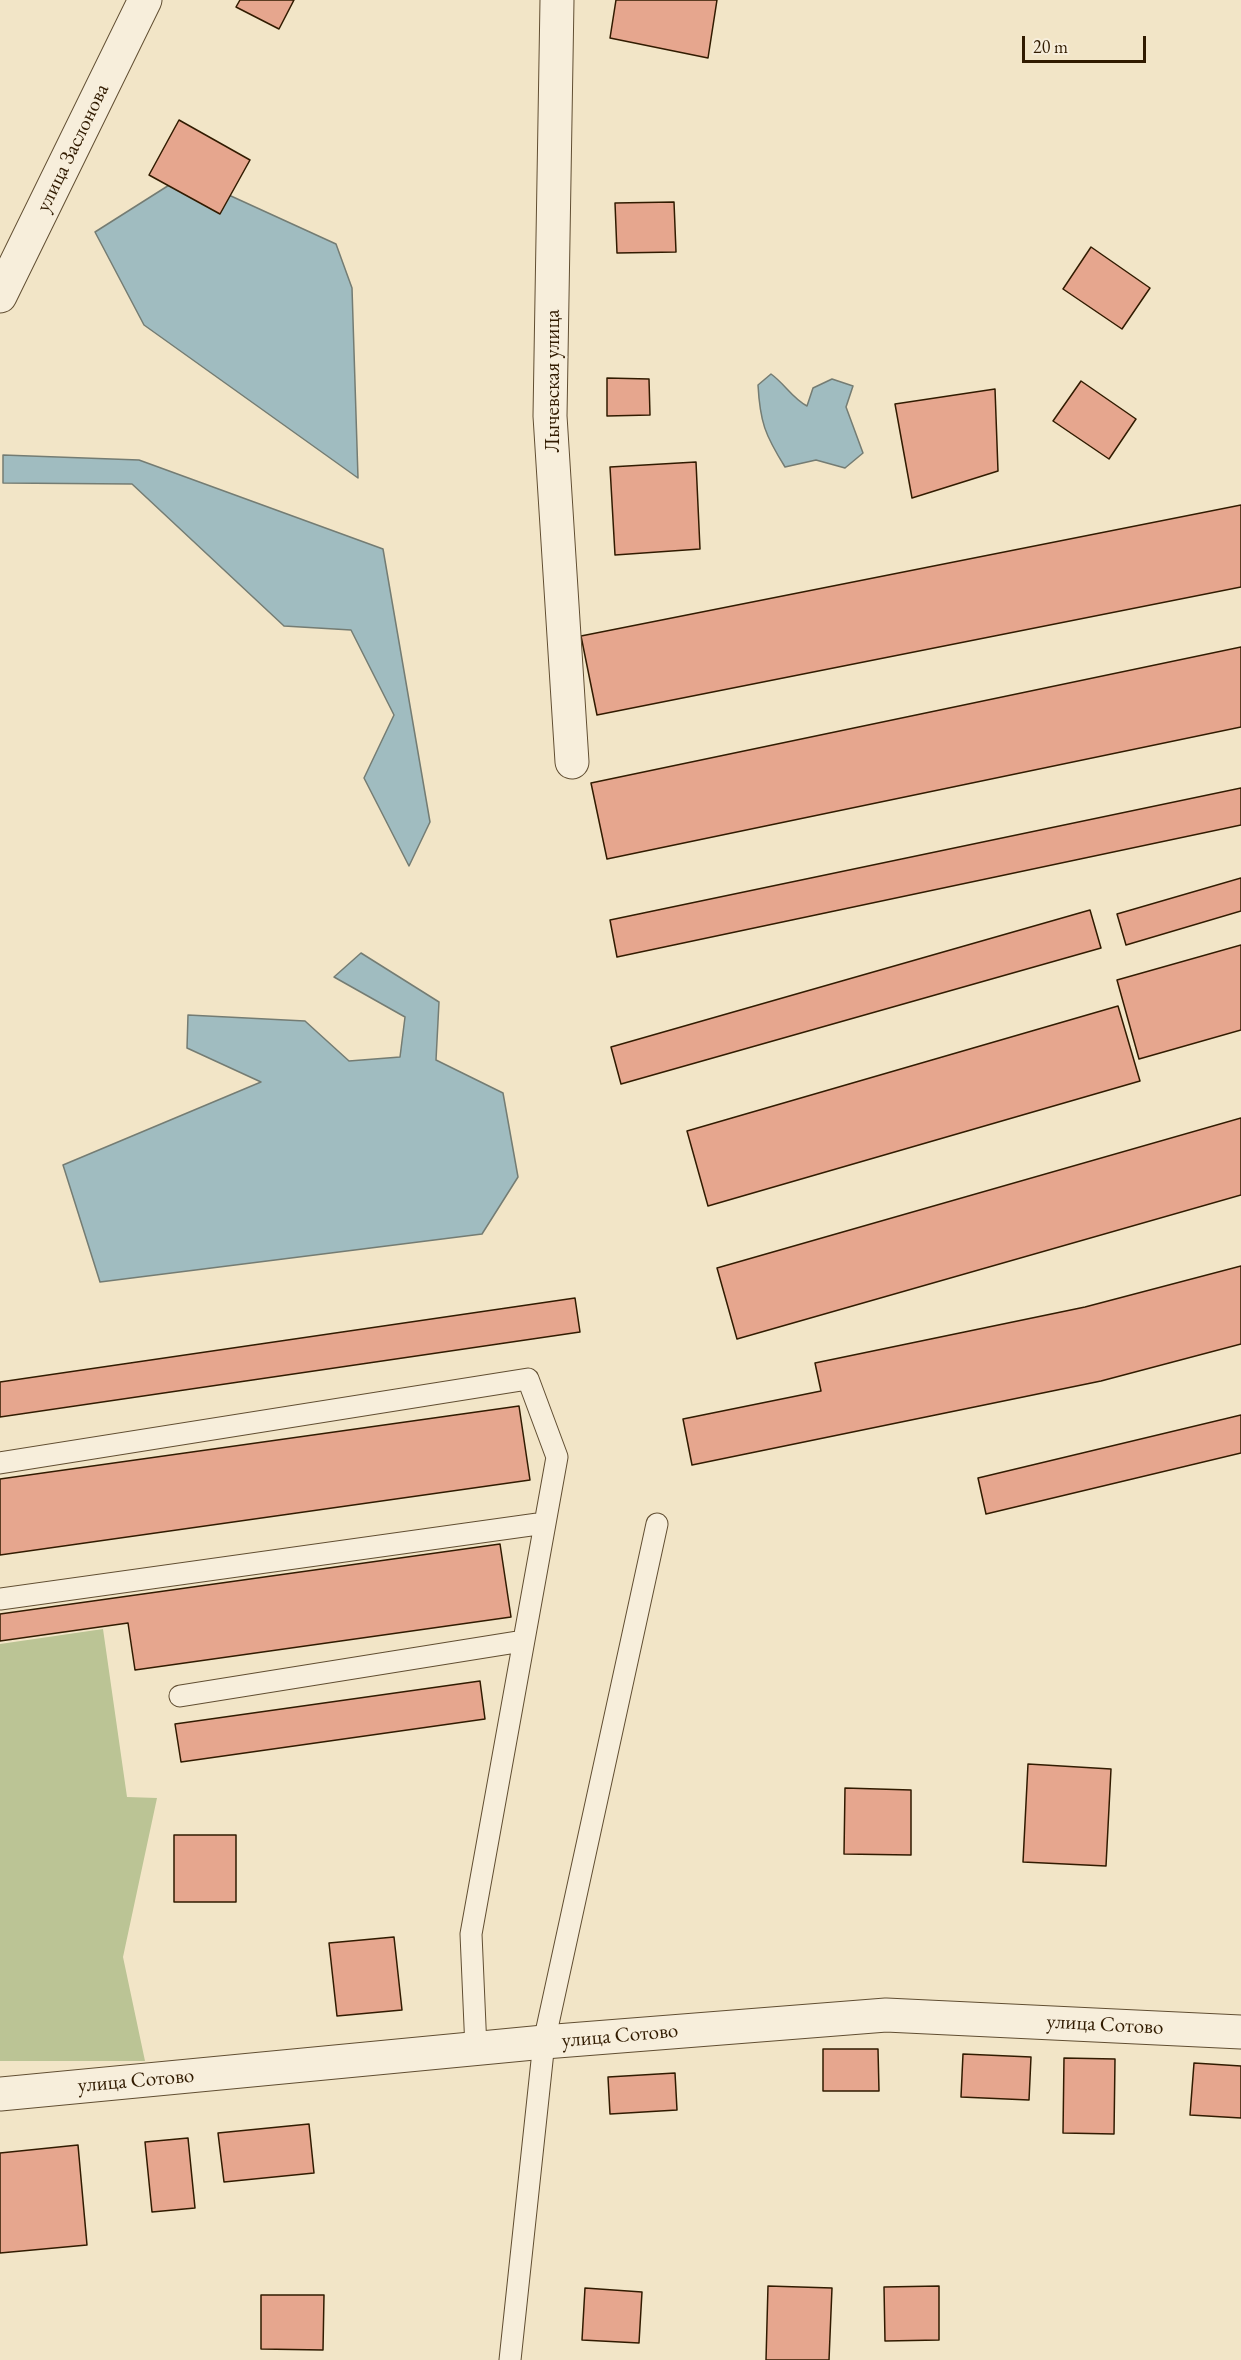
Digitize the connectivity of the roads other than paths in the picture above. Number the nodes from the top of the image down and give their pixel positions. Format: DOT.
graph roads {
  1 [pos="145,0"];
  2 [pos="557,0"];
  3 [pos="0,296"];
  4 [pos="572,762"];
  5 [pos="0,1463"];
  6 [pos="545,1523"];
  7 [pos="657,1524"];
  8 [pos="0,1599"];
  9 [pos="524,1641"];
  10 [pos="180,1696"];
  11 [pos="1241,2032"];
  12 [pos="544,2042"];
  13 [pos="476,2049"];
  14 [pos="0,2094"];
  15 [pos="510,2360"];
  1 -- 3 [label="street, улица Заслонова"];
  2 -- 4 [label="street, Лычевская улица"];
  5 -- 6 [label="lane"];
  6 -- 8 [label="lane"];
  6 -- 9 [label="lane"];
  7 -- 12 [label="lane"];
  9 -- 10 [label="lane"];
  9 -- 13 [label="lane"];
  11 -- 12 [label="street, улица Сотово"];
  12 -- 13 [label="street, улица Сотово"];
  12 -- 15 [label="lane"];
  13 -- 14 [label="street, улица Сотово"];
}
